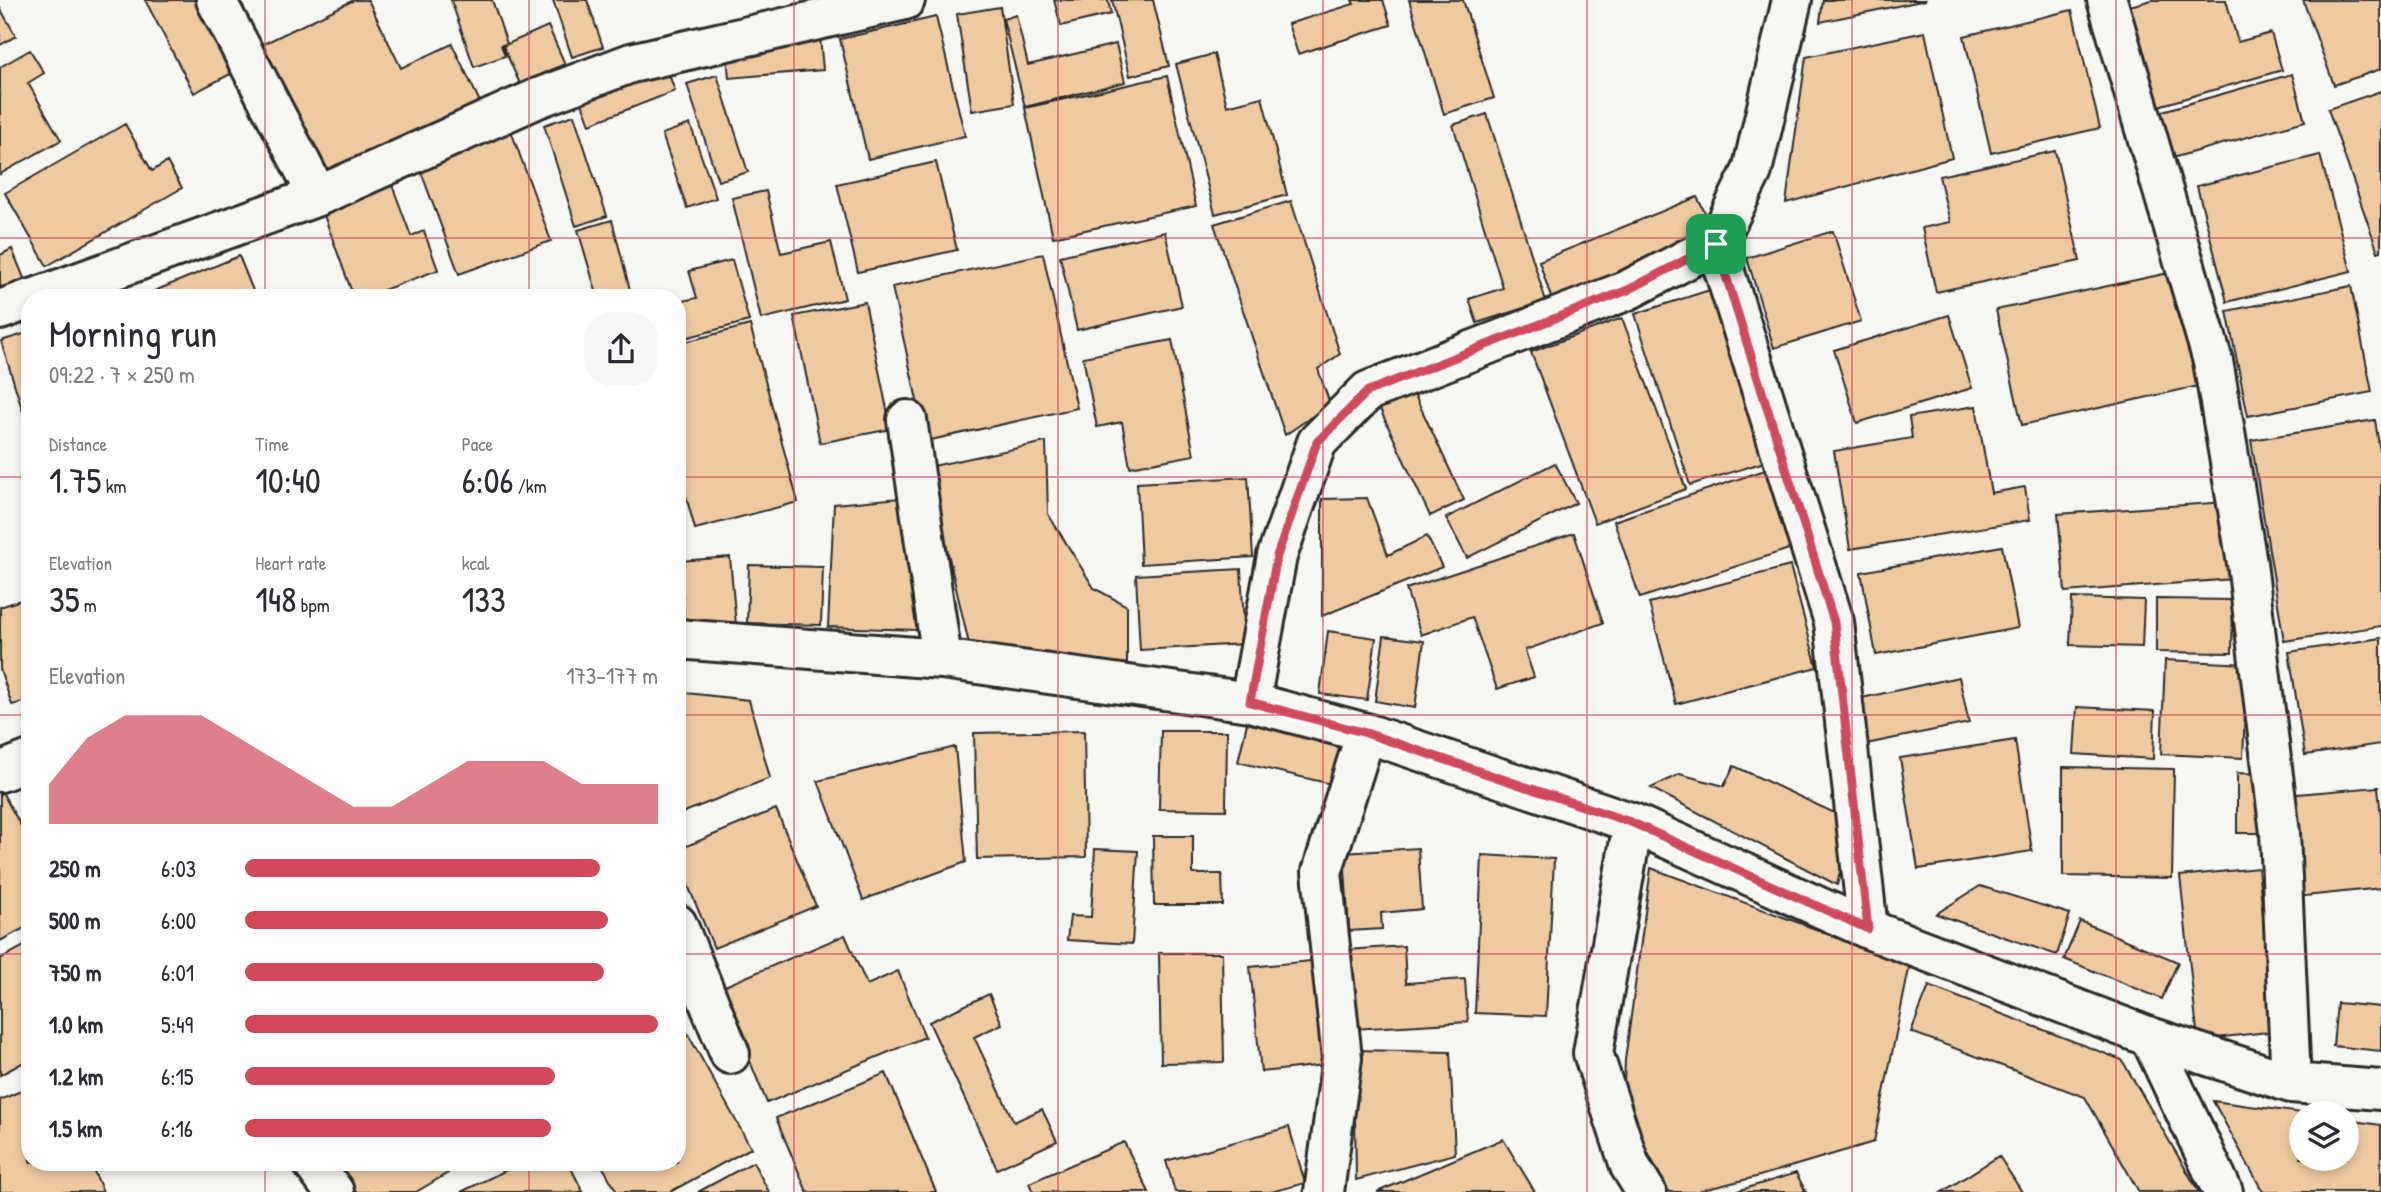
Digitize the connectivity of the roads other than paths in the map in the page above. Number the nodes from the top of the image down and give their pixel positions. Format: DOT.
graph roads {
  1 [pos="216,0"];
  2 [pos="905,0"];
  3 [pos="1792,0"];
  4 [pos="2107,0"];
  5 [pos="318,196"];
  6 [pos="1716,244"];
  7 [pos="112,284"];
  8 [pos="84,289"];
  9 [pos="21,302"];
  10 [pos="0,310"];
  11 [pos="906,420"];
  12 [pos="686,640"];
  13 [pos="942,659"];
  14 [pos="1250,702"];
  15 [pos="1366,733"];
  16 [pos="1633,823"];
  17 [pos="1868,929"];
  18 [pos="686,946"];
  19 [pos="2150,1037"];
  20 [pos="730,1054"];
  21 [pos="2291,1083"];
  22 [pos="2381,1090"];
  23 [pos="319,1171"];
  24 [pos="334,1192"];
  25 [pos="1324,1192"];
  26 [pos="1646,1192"];
  27 [pos="2223,1192"];
  1 -- 5 [label="street"];
  2 -- 5 [label="street"];
  3 -- 6 [label="street"];
  4 -- 21 [label="street"];
  5 -- 7 [label="street"];
  6 -- 14 [label="street"];
  6 -- 17 [label="street"];
  7 -- 8 [label="street"];
  9 -- 10 [label="street"];
  11 -- 13 [label="street"];
  12 -- 13 [label="street"];
  13 -- 14 [label="street"];
  14 -- 15 [label="street"];
  15 -- 16 [label="street"];
  15 -- 25 [label="street"];
  16 -- 17 [label="street"];
  16 -- 26 [label="street"];
  17 -- 19 [label="street"];
  18 -- 20 [label="street"];
  19 -- 21 [label="street"];
  19 -- 27 [label="street"];
  21 -- 22 [label="street"];
  23 -- 24 [label="street"];
}
